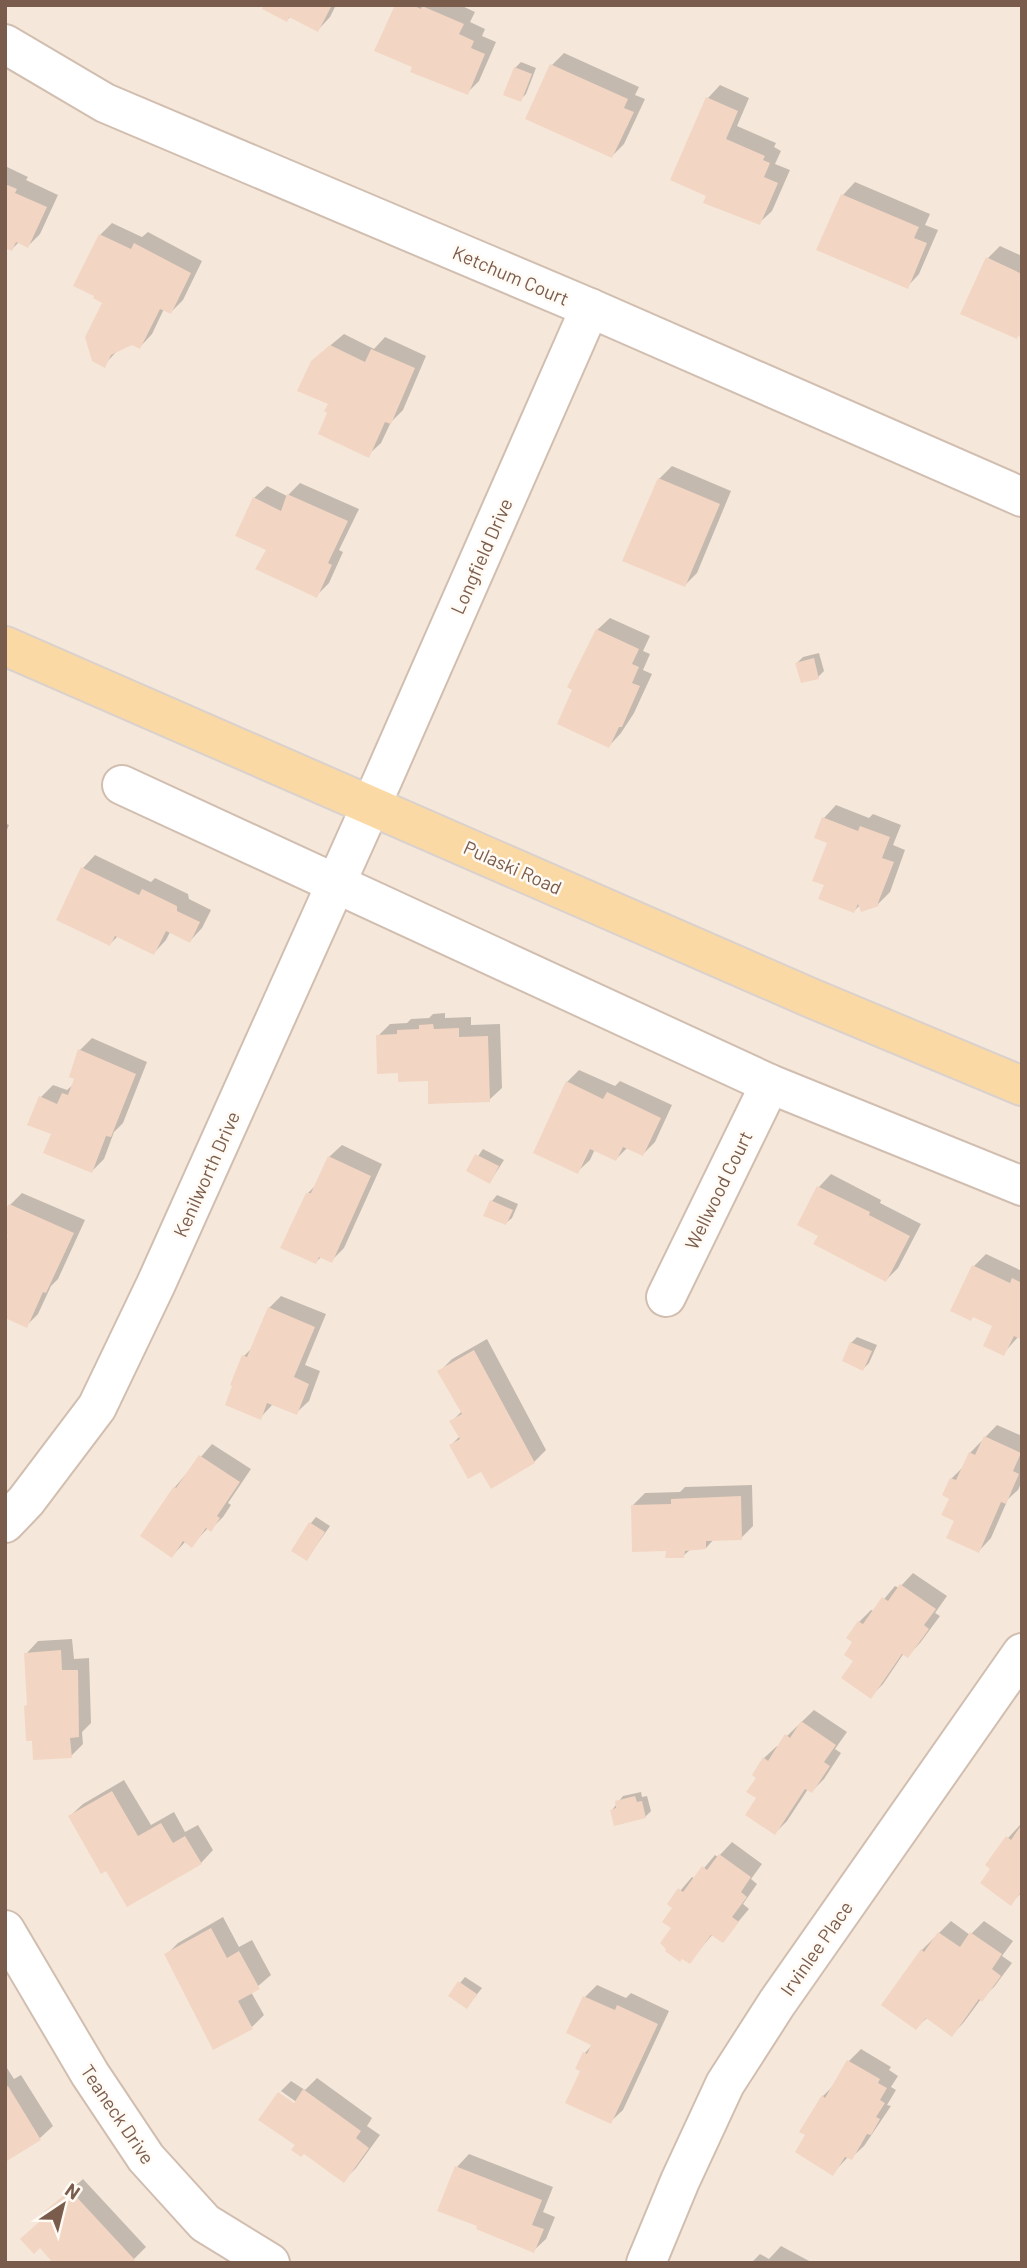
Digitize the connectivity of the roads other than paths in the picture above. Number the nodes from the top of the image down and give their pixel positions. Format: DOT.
graph roads {
  1 [pos="5,44"];
  2 [pos="590,308"];
  3 [pos="1022,497"];
  4 [pos="5,646"];
  5 [pos="122,785"];
  6 [pos="372,804"];
  7 [pos="337,883"];
  8 [pos="770,1084"];
  9 [pos="1022,1086"];
  10 [pos="1022,1186"];
  11 [pos="666,1297"];
  12 [pos="5,1523"];
  13 [pos="1022,1653"];
  14 [pos="5,1930"];
  15 [pos="270,2263"];
  16 [pos="646,2263"];
  1 -- 2 [label="street, Ketchum Court"];
  2 -- 3 [label="street, Ketchum Court"];
  2 -- 6 [label="street, Longfield Drive"];
  4 -- 6 [label="main road, Pulaski Road"];
  5 -- 7 [label="street"];
  6 -- 7 [label="street, Kenilworth Drive"];
  6 -- 9 [label="main road, Pulaski Road"];
  7 -- 8 [label="street"];
  7 -- 12 [label="street, Kenilworth Drive"];
  8 -- 10 [label="street"];
  8 -- 11 [label="street, Wellwood Court"];
  13 -- 16 [label="street, Irvinlee Place"];
  14 -- 15 [label="street, Teaneck Drive"];
}
